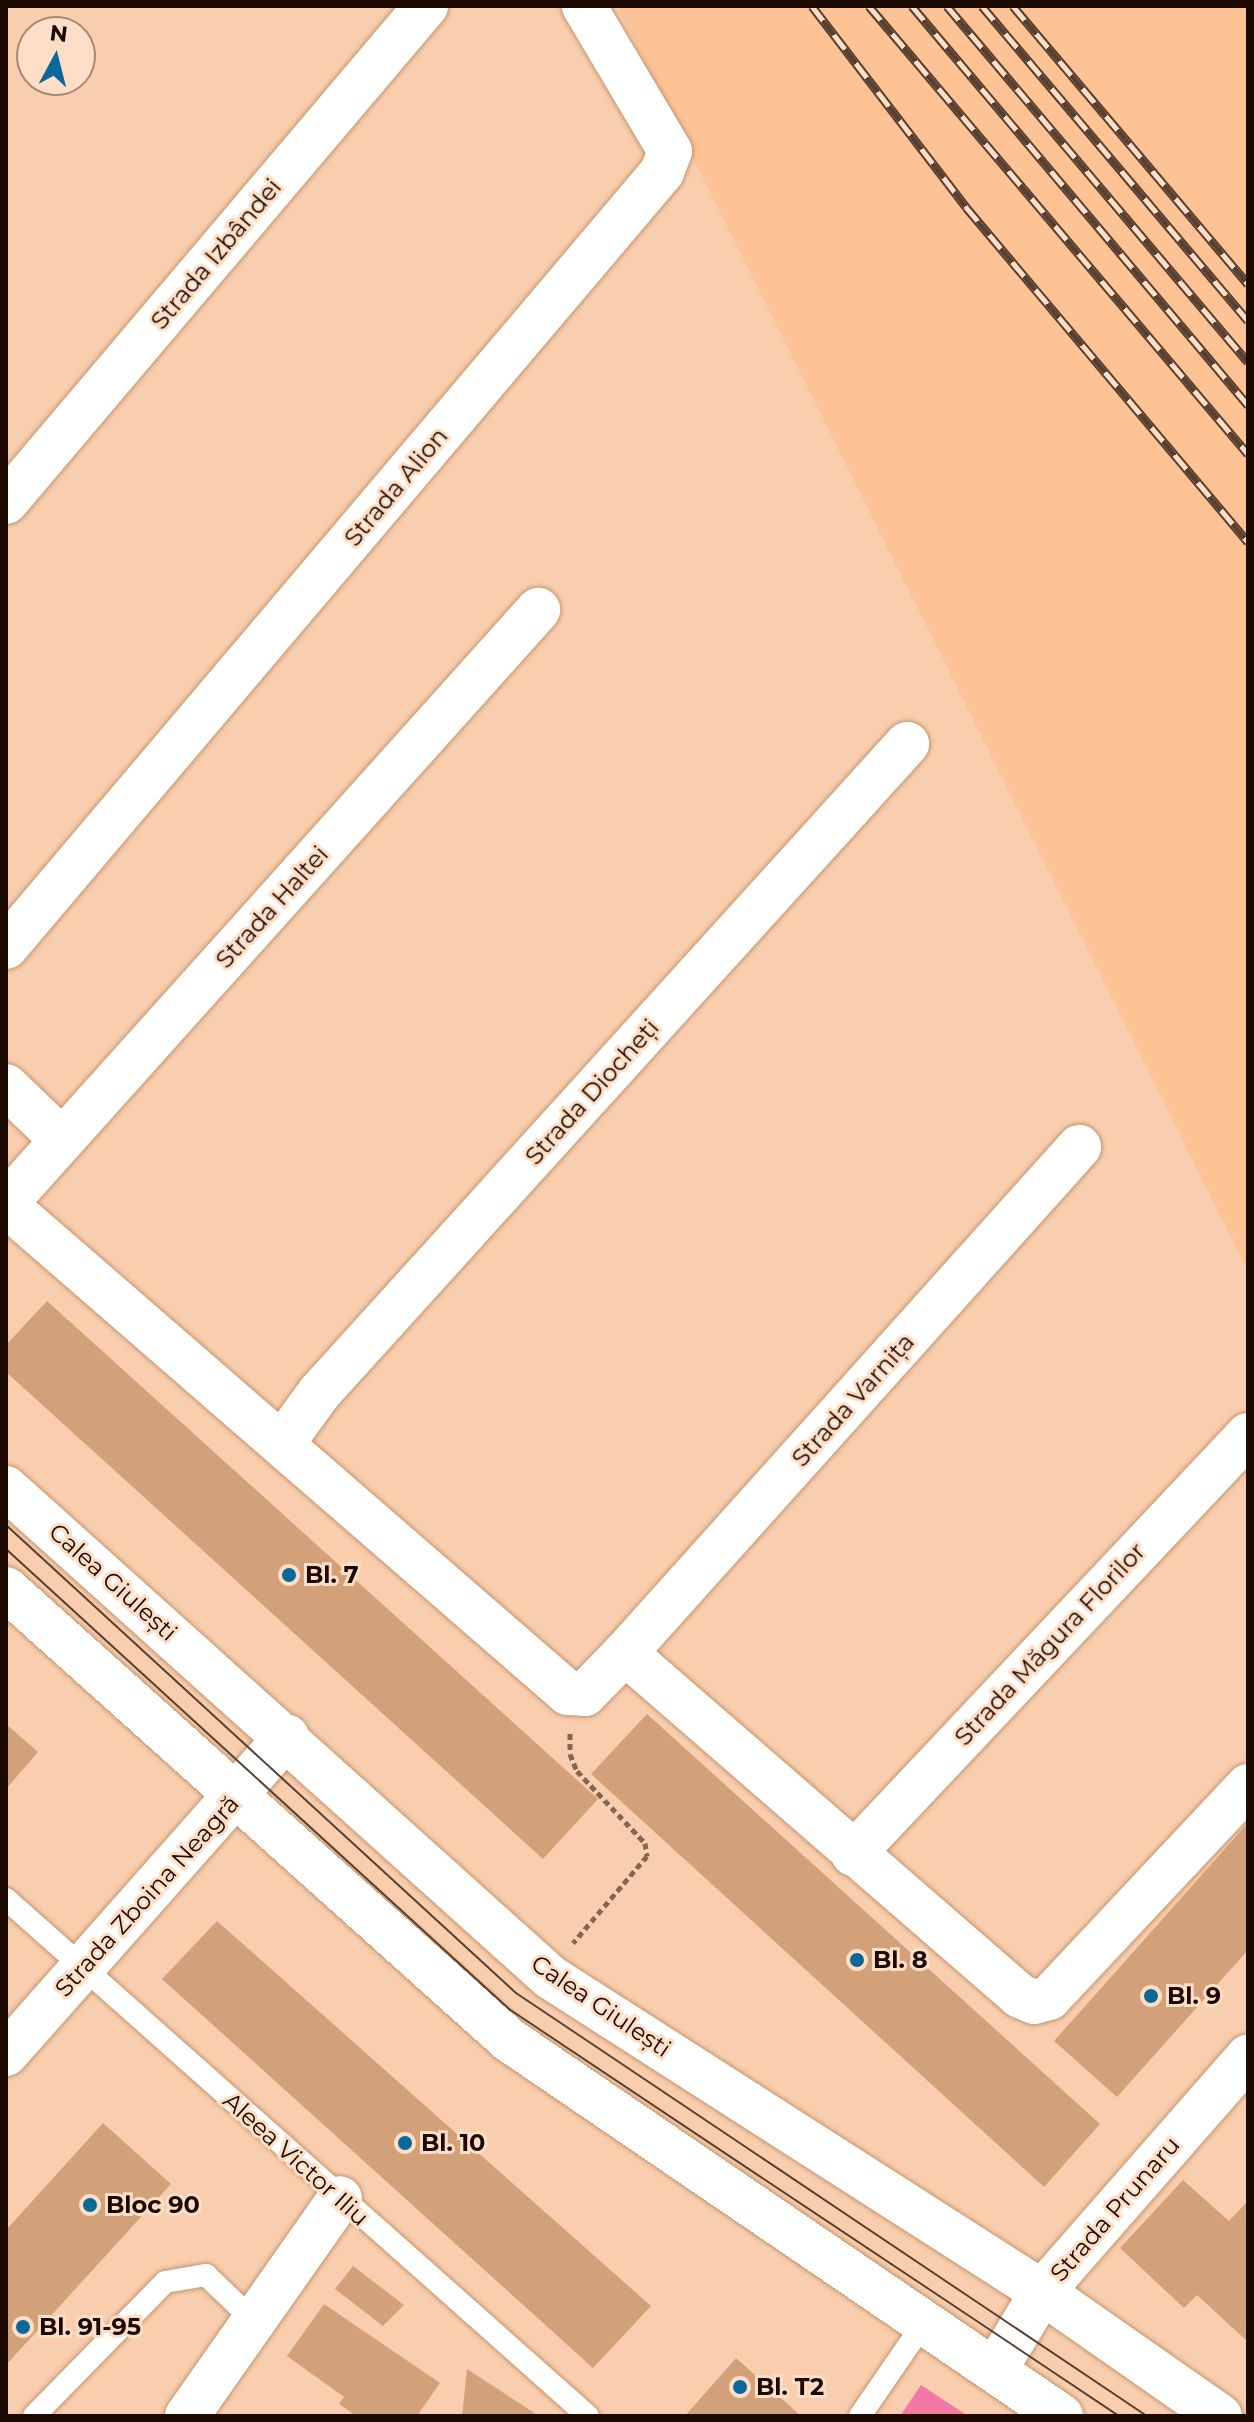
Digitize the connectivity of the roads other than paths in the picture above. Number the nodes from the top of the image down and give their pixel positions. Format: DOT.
graph roads {
  1 [pos="426,6"];
  2 [pos="584,6"];
  3 [pos="6,502"];
  4 [pos="538,610"];
  5 [pos="907,744"];
  6 [pos="6,947"];
  7 [pos="6,1086"];
  8 [pos="62,1140"];
  9 [pos="1079,1147"];
  10 [pos="6,1204"];
  11 [pos="1248,1435"];
  12 [pos="282,1444"];
  13 [pos="6,1488"];
  14 [pos="6,1589"];
  15 [pos="625,1653"];
  16 [pos="287,1736"];
  17 [pos="1248,1786"];
  18 [pos="236,1796"];
  19 [pos="853,1854"];
  20 [pos="6,1899"];
  21 [pos="82,1969"];
  22 [pos="6,2054"];
  23 [pos="1248,2057"];
  24 [pos="340,2198"];
  25 [pos="1042,2292"];
  26 [pos="254,2321"];
  27 [pos="924,2323"];
  28 [pos="995,2370"];
  29 [pos="34,2416"];
  30 [pos="187,2416"];
  31 [pos="588,2416"];
  32 [pos="860,2416"];
  33 [pos="1061,2416"];
  34 [pos="1220,2416"];
  1 -- 3 [label="street, Strada Izbândei"];
  2 -- 6 [label="street, Strada Alion"];
  4 -- 8 [label="street, Strada Haltei"];
  5 -- 12 [label="street, Strada Diocheți"];
  7 -- 8 [label="street"];
  8 -- 10 [label="street, Strada Haltei"];
  9 -- 15 [label="street, Strada Varnița"];
  10 -- 12 [label="street"];
  11 -- 19 [label="street, Strada Măgura Florilor"];
  12 -- 15 [label="street, Strada Varnița"];
  13 -- 16 [label="street, Calea Giulești"];
  14 -- 18 [label="street"];
  15 -- 19 [label="street"];
  16 -- 18 [label="street, Strada Zboina Neagră"];
  16 -- 25 [label="street, Calea Giulești"];
  17 -- 19 [label="street"];
  18 -- 21 [label="street, Strada Zboina Neagră"];
  18 -- 27 [label="street"];
  20 -- 21 [label="lane, Aleea Victor Iliu"];
  21 -- 22 [label="street, Strada Zboina Neagră"];
  21 -- 24 [label="lane, Aleea Victor Iliu"];
  23 -- 25 [label="street, Strada Prunaru"];
  24 -- 26 [label="street"];
  24 -- 31 [label="lane, Aleea Victor Iliu"];
  25 -- 28 [label="street, Strada Prunaru"];
  25 -- 34 [label="street, Calea Giulești"];
  26 -- 29 [label="lane"];
  26 -- 30 [label="street"];
  27 -- 28 [label="street"];
  27 -- 32 [label="lane"];
  28 -- 33 [label="street"];
}
